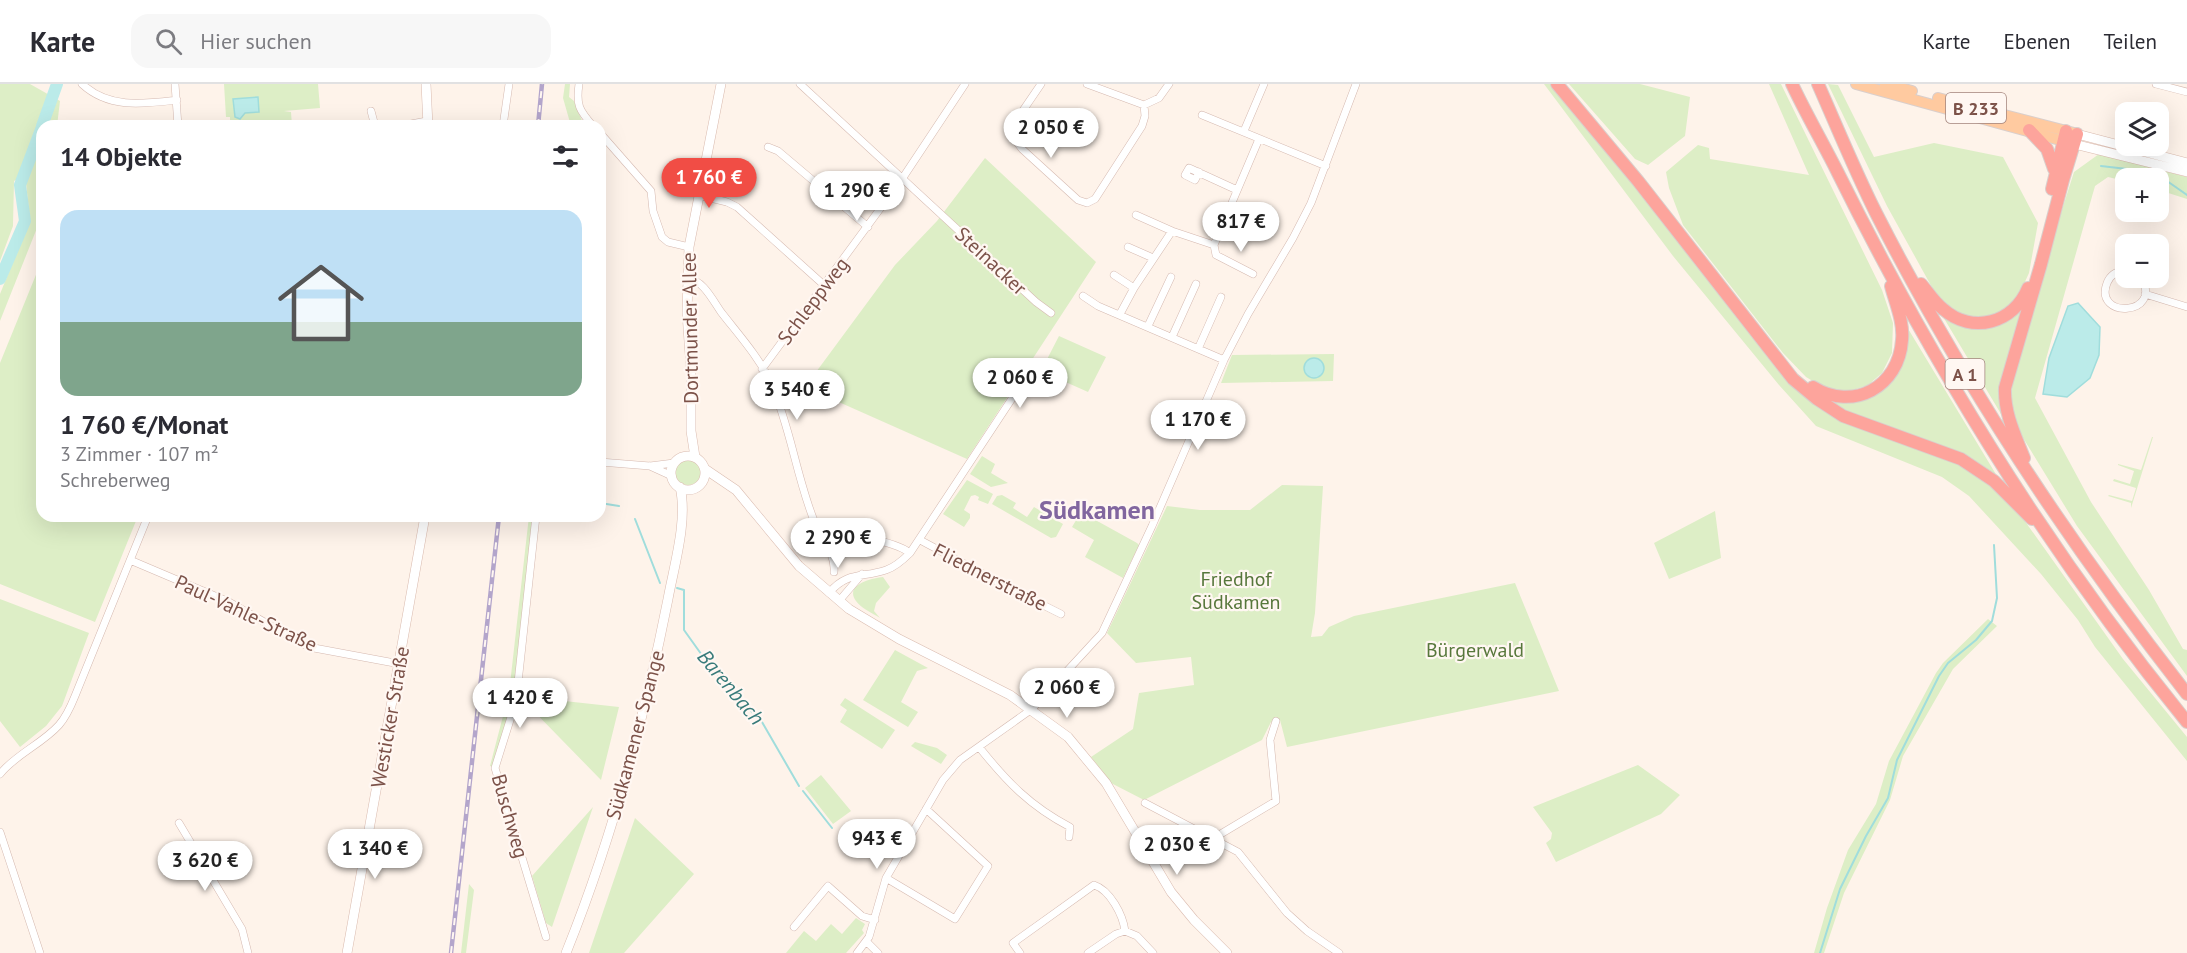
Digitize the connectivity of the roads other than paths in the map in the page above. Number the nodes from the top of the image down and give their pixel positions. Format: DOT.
graph roads {
  1 [pos="82,84"];
  2 [pos="175,84"];
  3 [pos="426,84"];
  4 [pos="508,84"];
  5 [pos="579,84"];
  6 [pos="721,84"];
  7 [pos="800,84"];
  8 [pos="965,84"];
  9 [pos="1041,84"];
  10 [pos="1087,84"];
  11 [pos="1169,84"];
  12 [pos="1264,84"];
  13 [pos="1356,84"];
  14 [pos="1557,84"];
  15 [pos="1563,84"];
  16 [pos="1792,84"];
  17 [pos="1818,84"];
  18 [pos="1856,84"];
  19 [pos="1885,84"];
  20 [pos="2156,84"];
  21 [pos="2187,92"];
  22 [pos="177,100"];
  23 [pos="1144,105"];
  24 [pos="371,111"];
  25 [pos="1202,115"];
  26 [pos="177,120"];
  27 [pos="373,120"];
  28 [pos="428,120"];
  29 [pos="504,120"];
  30 [pos="588,120"];
  31 [pos="2029,130"];
  32 [pos="1244,131"];
  33 [pos="2070,137"];
  34 [pos="1259,139"];
  35 [pos="606,140"];
  36 [pos="768,147"];
  37 [pos="2187,163"];
  38 [pos="1326,166"];
  39 [pos="1199,172"];
  40 [pos="2187,172"];
  41 [pos="2055,176"];
  42 [pos="902,179"];
  43 [pos="1237,190"];
  44 [pos="698,195"];
  45 [pos="1136,215"];
  46 [pos="868,227"];
  47 [pos="1172,231"];
  48 [pos="1214,245"];
  49 [pos="688,247"];
  50 [pos="1128,247"];
  51 [pos="1153,258"];
  52 [pos="1901,260"];
  53 [pos="1886,267"];
  54 [pos="2115,273"];
  55 [pos="1253,274"];
  56 [pos="1114,275"];
  57 [pos="1171,277"];
  58 [pos="687,278"];
  59 [pos="1196,284"];
  60 [pos="825,286"];
  61 [pos="1134,288"];
  62 [pos="2144,288"];
  63 [pos="2145,294"];
  64 [pos="1083,296"];
  65 [pos="1221,297"];
  66 [pos="2187,307"];
  67 [pos="1051,313"];
  68 [pos="1120,314"];
  69 [pos="1148,326"];
  70 [pos="1172,337"];
  71 [pos="1198,349"];
  72 [pos="1224,360"];
  73 [pos="762,369"];
  74 [pos="1019,388"];
  75 [pos="691,431"];
  76 [pos="684,456"];
  77 [pos="695,457"];
  78 [pos="606,462"];
  79 [pos="674,463"];
  80 [pos="650,466"];
  81 [pos="705,469"];
  82 [pos="672,476"];
  83 [pos="702,482"];
  84 [pos="728,484"];
  85 [pos="2034,484"];
  86 [pos="680,487"];
  87 [pos="693,489"];
  88 [pos="682,512"];
  89 [pos="146,522"];
  90 [pos="424,522"];
  91 [pos="535,522"];
  92 [pos="823,539"];
  93 [pos="920,540"];
  94 [pos="2052,541"];
  95 [pos="910,553"];
  96 [pos="130,560"];
  97 [pos="834,572"];
  98 [pos="862,574"];
  99 [pos="829,593"];
  100 [pos="839,601"];
  101 [pos="1061,614"];
  102 [pos="400,664"];
  103 [pos="2187,694"];
  104 [pos="1032,709"];
  105 [pos="1276,721"];
  106 [pos="2187,722"];
  107 [pos="979,747"];
  108 [pos="0,774"];
  109 [pos="1144,803"];
  110 [pos="926,809"];
  111 [pos="179,823"];
  112 [pos="0,832"];
  113 [pos="1069,837"];
  114 [pos="1214,838"];
  115 [pos="886,878"];
  116 [pos="875,920"];
  117 [pos="794,927"];
  118 [pos="1125,931"];
  119 [pos="546,937"];
  120 [pos="867,942"];
  121 [pos="40,953"];
  122 [pos="248,953"];
  123 [pos="347,953"];
  124 [pos="566,953"];
  125 [pos="857,953"];
  126 [pos="878,953"];
  127 [pos="1020,953"];
  128 [pos="1088,953"];
  129 [pos="1153,953"];
  130 [pos="1227,953"];
  131 [pos="1339,953"];
  1 -- 22 [label="street"];
  2 -- 22 [label="street"];
  3 -- 28 [label="main road"];
  4 -- 29 [label="street"];
  5 -- 30 [label="street"];
  6 -- 44 [label="main road, Dortmunder Allee"];
  7 -- 42 [label="street, Steinacker"];
  8 -- 42 [label="street, Schleppweg"];
  9 -- 23 [label="street"];
  10 -- 23 [label="street"];
  11 -- 23 [label="street"];
  12 -- 32 [label="street"];
  13 -- 38 [label="street"];
  14 -- 94 [label="highway"];
  15 -- 53 [label="highway"];
  16 -- 53 [label="highway, A 1"];
  17 -- 52 [label="highway, A 1"];
  18 -- 31 [label="main road, B 233"];
  19 -- 33 [label="main road, B 233"];
  20 -- 21 [label="street"];
  22 -- 26 [label="street"];
  24 -- 27 [label="street"];
  25 -- 32 [label="street"];
  31 -- 33 [label="main road, B 233"];
  31 -- 41 [label="highway"];
  32 -- 34 [label="street"];
  33 -- 37 [label="main road"];
  33 -- 40 [label="main road"];
  33 -- 41 [label="highway"];
  33 -- 85 [label="highway"];
  34 -- 38 [label="street"];
  34 -- 43 [label="street"];
  35 -- 49 [label="street"];
  36 -- 46 [label="street"];
  38 -- 72 [label="street"];
  39 -- 43 [label="street"];
  41 -- 52 [label="highway"];
  42 -- 46 [label="street, Schleppweg"];
  42 -- 67 [label="street, Steinacker"];
  43 -- 48 [label="street"];
  44 -- 49 [label="main road, Dortmunder Allee"];
  44 -- 60 [label="street"];
  45 -- 47 [label="street"];
  46 -- 60 [label="street, Schleppweg"];
  47 -- 48 [label="street"];
  47 -- 51 [label="street"];
  48 -- 55 [label="street"];
  49 -- 58 [label="main road, Dortmunder Allee"];
  50 -- 51 [label="street"];
  51 -- 61 [label="street"];
  52 -- 85 [label="highway, A 1"];
  53 -- 94 [label="highway, A 1"];
  54 -- 63 [label="street"];
  56 -- 61 [label="street"];
  57 -- 69 [label="street"];
  58 -- 73 [label="street"];
  58 -- 75 [label="main road, Dortmunder Allee"];
  59 -- 70 [label="street"];
  60 -- 73 [label="street, Schleppweg"];
  61 -- 68 [label="street"];
  62 -- 63 [label="street"];
  63 -- 66 [label="street"];
  64 -- 68 [label="street"];
  65 -- 71 [label="street"];
  68 -- 69 [label="street"];
  69 -- 70 [label="street"];
  70 -- 71 [label="street"];
  71 -- 72 [label="street"];
  72 -- 104 [label="street"];
  73 -- 92 [label="street"];
  74 -- 93 [label="street"];
  75 -- 76 [label="main road, Dortmunder Allee"];
  75 -- 77 [label="main road, Dortmunder Allee"];
  76 -- 77 [label="main road"];
  76 -- 79 [label="main road"];
  77 -- 81 [label="main road"];
  78 -- 80 [label="street"];
  79 -- 80 [label="street"];
  79 -- 82 [label="main road"];
  80 -- 82 [label="street"];
  81 -- 83 [label="main road"];
  81 -- 84 [label="main road"];
  82 -- 86 [label="main road"];
  83 -- 84 [label="main road"];
  83 -- 87 [label="main road"];
  84 -- 99 [label="main road"];
  85 -- 103 [label="highway, A 1"];
  86 -- 87 [label="main road"];
  86 -- 88 [label="main road"];
  87 -- 88 [label="main road"];
  88 -- 124 [label="main road, Südkamener Spange"];
  89 -- 96 [label="street"];
  90 -- 102 [label="main road, Westicker Straße"];
  91 -- 119 [label="street, Buschweg"];
  92 -- 95 [label="street"];
  92 -- 97 [label="street"];
  93 -- 95 [label="street"];
  93 -- 101 [label="street, Fliednerstraße"];
  94 -- 106 [label="highway, A 1"];
  95 -- 98 [label="street"];
  96 -- 102 [label="street, Paul-Vahle-Straße"];
  96 -- 108 [label="street"];
  98 -- 99 [label="street"];
  98 -- 100 [label="street"];
  99 -- 100 [label="main road"];
  100 -- 104 [label="main road"];
  102 -- 123 [label="main road, Westicker Straße"];
  104 -- 107 [label="street"];
  104 -- 130 [label="main road"];
  105 -- 114 [label="street"];
  107 -- 110 [label="street"];
  107 -- 113 [label="street"];
  109 -- 114 [label="street"];
  110 -- 115 [label="street"];
  110 -- 115 [label="street"];
  111 -- 122 [label="street"];
  112 -- 121 [label="street"];
  114 -- 131 [label="street"];
  115 -- 116 [label="street"];
  116 -- 117 [label="street"];
  116 -- 120 [label="street"];
  118 -- 127 [label="street"];
  118 -- 128 [label="street"];
  118 -- 129 [label="street"];
  120 -- 125 [label="street"];
  120 -- 126 [label="street"];
}
